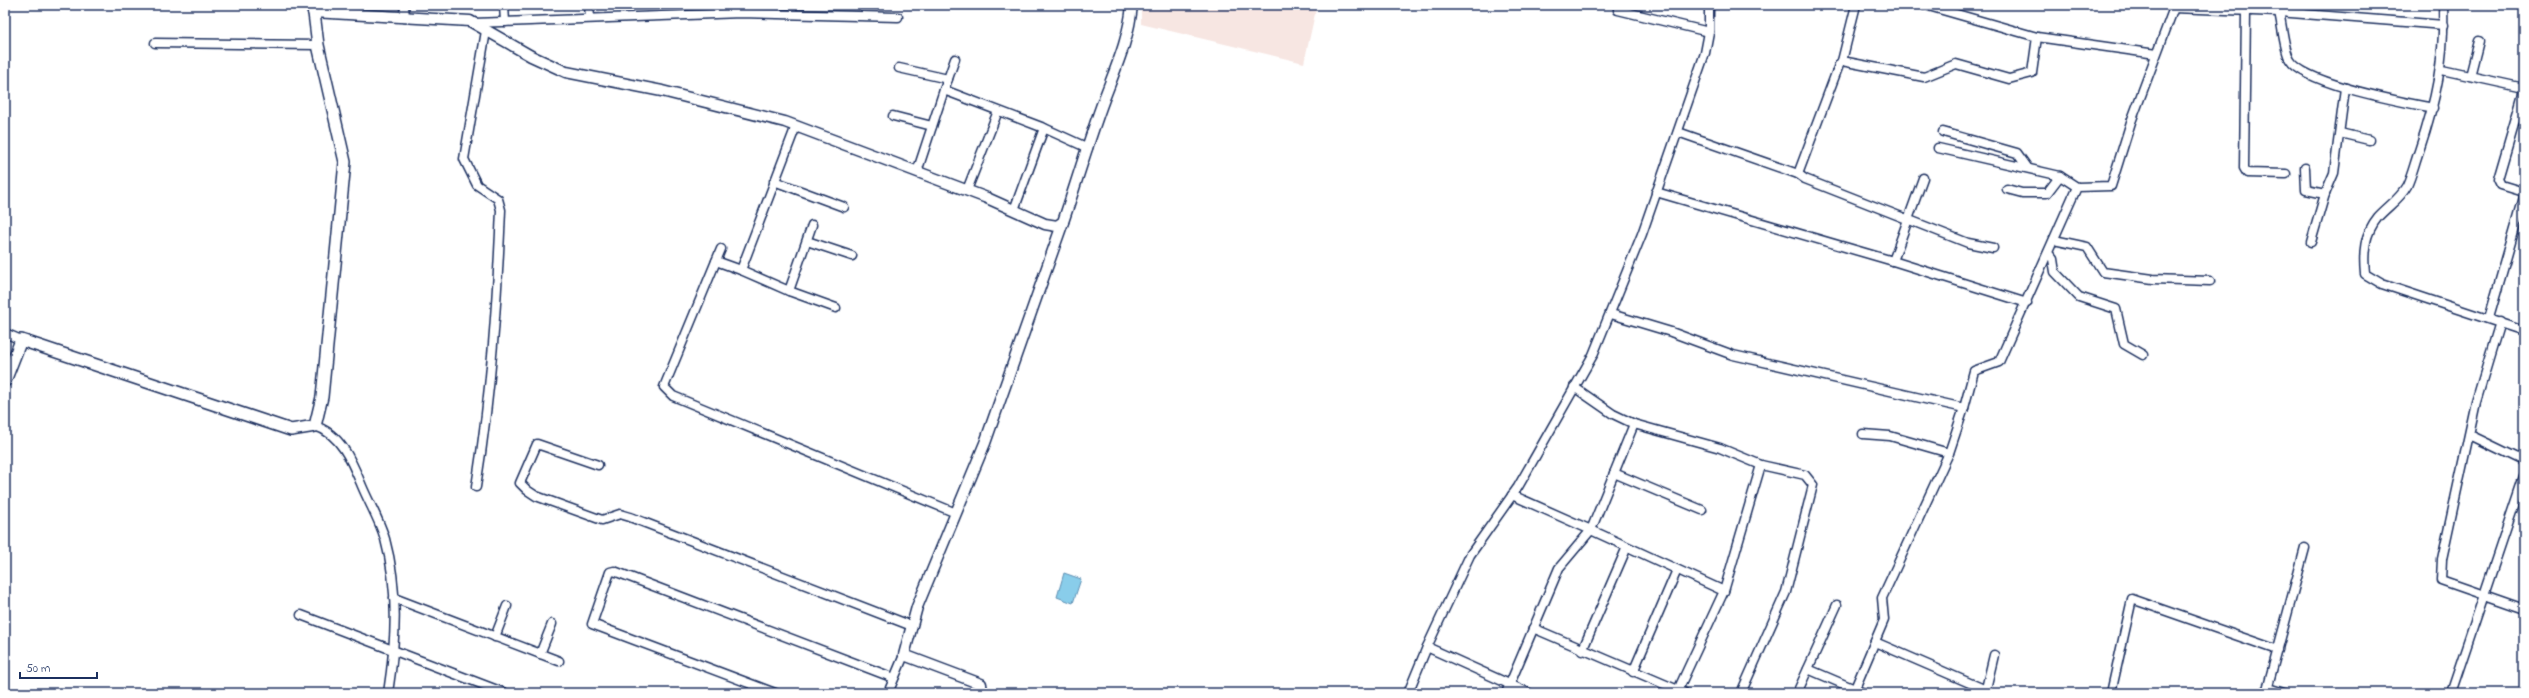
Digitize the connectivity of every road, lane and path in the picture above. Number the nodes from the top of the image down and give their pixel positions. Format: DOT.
graph roads {
  1 [pos="404,5"];
  2 [pos="504,5"];
  3 [pos="589,5"];
  4 [pos="1132,5"];
  5 [pos="1618,5"];
  6 [pos="1709,5"];
  7 [pos="1856,5"];
  8 [pos="1925,5"];
  9 [pos="2443,5"];
  10 [pos="2174,6"];
  11 [pos="311,8"];
  12 [pos="2237,8"];
  13 [pos="2266,8"];
  14 [pos="2246,11"];
  15 [pos="2279,12"];
  16 [pos="898,17"];
  17 [pos="405,18"];
  18 [pos="590,18"];
  19 [pos="505,22"];
  20 [pos="473,23"];
  21 [pos="2444,25"];
  22 [pos="486,31"];
  23 [pos="1709,32"];
  24 [pos="2037,37"];
  25 [pos="2479,41"];
  26 [pos="155,43"];
  27 [pos="318,45"];
  28 [pos="2156,54"];
  29 [pos="955,59"];
  30 [pos="1842,61"];
  31 [pos="899,68"];
  32 [pos="2442,70"];
  33 [pos="2470,76"];
  34 [pos="948,79"];
  35 [pos="2345,88"];
  36 [pos="2524,89"];
  37 [pos="944,90"];
  38 [pos="2433,108"];
  39 [pos="998,111"];
  40 [pos="893,116"];
  41 [pos="796,126"];
  42 [pos="932,126"];
  43 [pos="1044,128"];
  44 [pos="1678,132"];
  45 [pos="1943,132"];
  46 [pos="2340,133"];
  47 [pos="2369,140"];
  48 [pos="1088,148"];
  49 [pos="1938,148"];
  50 [pos="2027,167"];
  51 [pos="2305,168"];
  52 [pos="917,172"];
  53 [pos="1798,174"];
  54 [pos="2286,174"];
  55 [pos="2060,176"];
  56 [pos="1923,178"];
  57 [pos="774,181"];
  58 [pos="2077,187"];
  59 [pos="2007,189"];
  60 [pos="967,190"];
  61 [pos="1656,192"];
  62 [pos="2524,192"];
  63 [pos="2325,194"];
  64 [pos="2524,197"];
  65 [pos="844,207"];
  66 [pos="1014,210"];
  67 [pos="1907,219"];
  68 [pos="1063,222"];
  69 [pos="812,225"];
  70 [pos="2054,240"];
  71 [pos="807,241"];
  72 [pos="2311,242"];
  73 [pos="1993,248"];
  74 [pos="721,249"];
  75 [pos="2048,253"];
  76 [pos="852,256"];
  77 [pos="716,261"];
  78 [pos="1893,261"];
  79 [pos="740,270"];
  80 [pos="2210,281"];
  81 [pos="789,291"];
  82 [pos="2027,303"];
  83 [pos="836,308"];
  84 [pos="1611,314"];
  85 [pos="2489,318"];
  86 [pos="2500,322"];
  87 [pos="2524,331"];
  88 [pos="5,333"];
  89 [pos="21,340"];
  90 [pos="2143,355"];
  91 [pos="5,381"];
  92 [pos="1574,387"];
  93 [pos="1964,408"];
  94 [pos="1634,424"];
  95 [pos="315,426"];
  96 [pos="1863,434"];
  97 [pos="2470,435"];
  98 [pos="1949,453"];
  99 [pos="2524,461"];
  100 [pos="598,465"];
  101 [pos="1761,465"];
  102 [pos="1614,473"];
  103 [pos="2524,476"];
  104 [pos="476,487"];
  105 [pos="1512,495"];
  106 [pos="1702,510"];
  107 [pos="956,513"];
  108 [pos="1591,530"];
  109 [pos="1628,546"];
  110 [pos="2305,548"];
  111 [pos="1678,570"];
  112 [pos="1724,591"];
  113 [pos="2484,596"];
  114 [pos="394,598"];
  115 [pos="1837,605"];
  116 [pos="507,606"];
  117 [pos="2524,609"];
  118 [pos="301,615"];
  119 [pos="552,624"];
  120 [pos="912,626"];
  121 [pos="1533,628"];
  122 [pos="496,637"];
  123 [pos="1875,642"];
  124 [pos="1427,647"];
  125 [pos="2278,650"];
  126 [pos="394,651"];
  127 [pos="1582,651"];
  128 [pos="540,654"];
  129 [pos="904,655"];
  130 [pos="1994,655"];
  131 [pos="560,661"];
  132 [pos="1808,669"];
  133 [pos="1633,672"];
  134 [pos="894,678"];
  135 [pos="1510,685"];
  136 [pos="2267,690"];
  137 [pos="1681,691"];
  138 [pos="1854,691"];
  139 [pos="1986,692"];
  140 [pos="388,693"];
  141 [pos="505,693"];
  142 [pos="775,693"];
  143 [pos="888,693"];
  144 [pos="982,693"];
  145 [pos="1408,693"];
  146 [pos="1506,693"];
  147 [pos="1529,693"];
  148 [pos="1741,693"];
  149 [pos="1797,693"];
  150 [pos="1864,693"];
  151 [pos="2111,693"];
  152 [pos="2284,693"];
  153 [pos="2451,693"];
  1 -- 17 [label="street"];
  2 -- 19 [label="street"];
  3 -- 18 [label="street"];
  4 -- 48 [label="street"];
  5 -- 23 [label="street"];
  6 -- 23 [label="street"];
  7 -- 30 [label="street"];
  8 -- 24 [label="street"];
  9 -- 21 [label="street"];
  10 -- 12 [label="street"];
  10 -- 28 [label="street"];
  11 -- 17 [label="street"];
  11 -- 27 [label="main road"];
  12 -- 14 [label="street"];
  13 -- 14 [label="street"];
  13 -- 15 [label="street"];
  14 -- 54 [label="street"];
  15 -- 21 [label="street"];
  15 -- 35 [label="street"];
  16 -- 18 [label="street"];
  17 -- 20 [label="street"];
  18 -- 19 [label="street"];
  19 -- 20 [label="street"];
  20 -- 22 [label="street"];
  21 -- 32 [label="street"];
  22 -- 41 [label="street"];
  22 -- 104 [label="street"];
  23 -- 44 [label="street"];
  24 -- 28 [label="street"];
  24 -- 30 [label="street"];
  25 -- 33 [label="street"];
  26 -- 27 [label="street"];
  27 -- 95 [label="main road"];
  28 -- 58 [label="street"];
  29 -- 34 [label="street"];
  30 -- 53 [label="street"];
  31 -- 34 [label="street"];
  32 -- 33 [label="street"];
  32 -- 38 [label="street"];
  33 -- 36 [label="street"];
  34 -- 37 [label="street"];
  35 -- 38 [label="street"];
  35 -- 46 [label="street"];
  36 -- 62 [label="street"];
  37 -- 39 [label="street"];
  37 -- 42 [label="street"];
  38 -- 85 [label="street"];
  39 -- 43 [label="street"];
  39 -- 60 [label="street"];
  40 -- 42 [label="street"];
  41 -- 52 [label="street"];
  41 -- 57 [label="street"];
  42 -- 52 [label="street"];
  43 -- 48 [label="street"];
  43 -- 66 [label="street"];
  44 -- 53 [label="street"];
  44 -- 61 [label="street"];
  45 -- 50 [label="street"];
  46 -- 47 [label="street"];
  46 -- 63 [label="street"];
  48 -- 68 [label="street"];
  49 -- 50 [label="street"];
  50 -- 55 [label="street"];
  51 -- 63 [label="street"];
  52 -- 60 [label="street"];
  53 -- 67 [label="street"];
  55 -- 58 [label="street"];
  55 -- 59 [label="street"];
  56 -- 67 [label="street"];
  57 -- 65 [label="street"];
  57 -- 79 [label="street"];
  58 -- 70 [label="street"];
  60 -- 66 [label="street"];
  61 -- 78 [label="street"];
  61 -- 84 [label="street"];
  63 -- 72 [label="street"];
  64 -- 85 [label="street"];
  66 -- 68 [label="street"];
  67 -- 73 [label="street"];
  67 -- 78 [label="street"];
  68 -- 107 [label="street"];
  69 -- 71 [label="street"];
  70 -- 75 [label="street"];
  70 -- 80 [label="street"];
  71 -- 76 [label="street"];
  71 -- 81 [label="street"];
  74 -- 77 [label="street"];
  75 -- 82 [label="street"];
  75 -- 90 [label="street"];
  77 -- 79 [label="street"];
  77 -- 107 [label="street"];
  78 -- 82 [label="street"];
  79 -- 81 [label="street"];
  81 -- 83 [label="street"];
  82 -- 93 [label="street"];
  84 -- 92 [label="street"];
  84 -- 93 [label="street"];
  85 -- 86 [label="street"];
  86 -- 87 [label="street"];
  86 -- 97 [label="street"];
  88 -- 89 [label="street"];
  89 -- 91 [label="main road"];
  89 -- 95 [label="main road"];
  92 -- 94 [label="street"];
  92 -- 105 [label="street"];
  93 -- 98 [label="street"];
  94 -- 101 [label="street"];
  94 -- 102 [label="street"];
  95 -- 114 [label="street"];
  96 -- 98 [label="street"];
  97 -- 99 [label="street"];
  97 -- 113 [label="street"];
  98 -- 123 [label="street"];
  100 -- 120 [label="street"];
  101 -- 112 [label="street"];
  101 -- 148 [label="street"];
  102 -- 106 [label="street"];
  102 -- 108 [label="street"];
  103 -- 113 [label="street"];
  105 -- 108 [label="street"];
  105 -- 124 [label="street"];
  107 -- 120 [label="street"];
  108 -- 109 [label="street"];
  108 -- 121 [label="street"];
  109 -- 111 [label="street"];
  109 -- 127 [label="street"];
  110 -- 125 [label="street"];
  111 -- 112 [label="street"];
  111 -- 133 [label="street"];
  112 -- 137 [label="street"];
  113 -- 117 [label="street"];
  113 -- 153 [label="street"];
  114 -- 122 [label="street"];
  114 -- 126 [label="street"];
  115 -- 132 [label="street"];
  116 -- 122 [label="street"];
  118 -- 126 [label="street"];
  119 -- 128 [label="street"];
  120 -- 129 [label="street"];
  121 -- 127 [label="street"];
  121 -- 135 [label="street"];
  122 -- 128 [label="street"];
  123 -- 138 [label="street"];
  123 -- 139 [label="street"];
  124 -- 135 [label="street"];
  124 -- 145 [label="street"];
  125 -- 136 [label="street"];
  125 -- 151 [label="street"];
  126 -- 140 [label="street"];
  126 -- 141 [label="street"];
  127 -- 133 [label="street"];
  128 -- 131 [label="street"];
  129 -- 134 [label="street"];
  129 -- 144 [label="street"];
  130 -- 139 [label="street"];
  132 -- 138 [label="street"];
  132 -- 149 [label="street"];
  133 -- 137 [label="street"];
  134 -- 142 [label="street"];
  134 -- 143 [label="street"];
  135 -- 146 [label="street"];
  135 -- 147 [label="street"];
  136 -- 152 [label="street"];
  138 -- 150 [label="street"];
}
